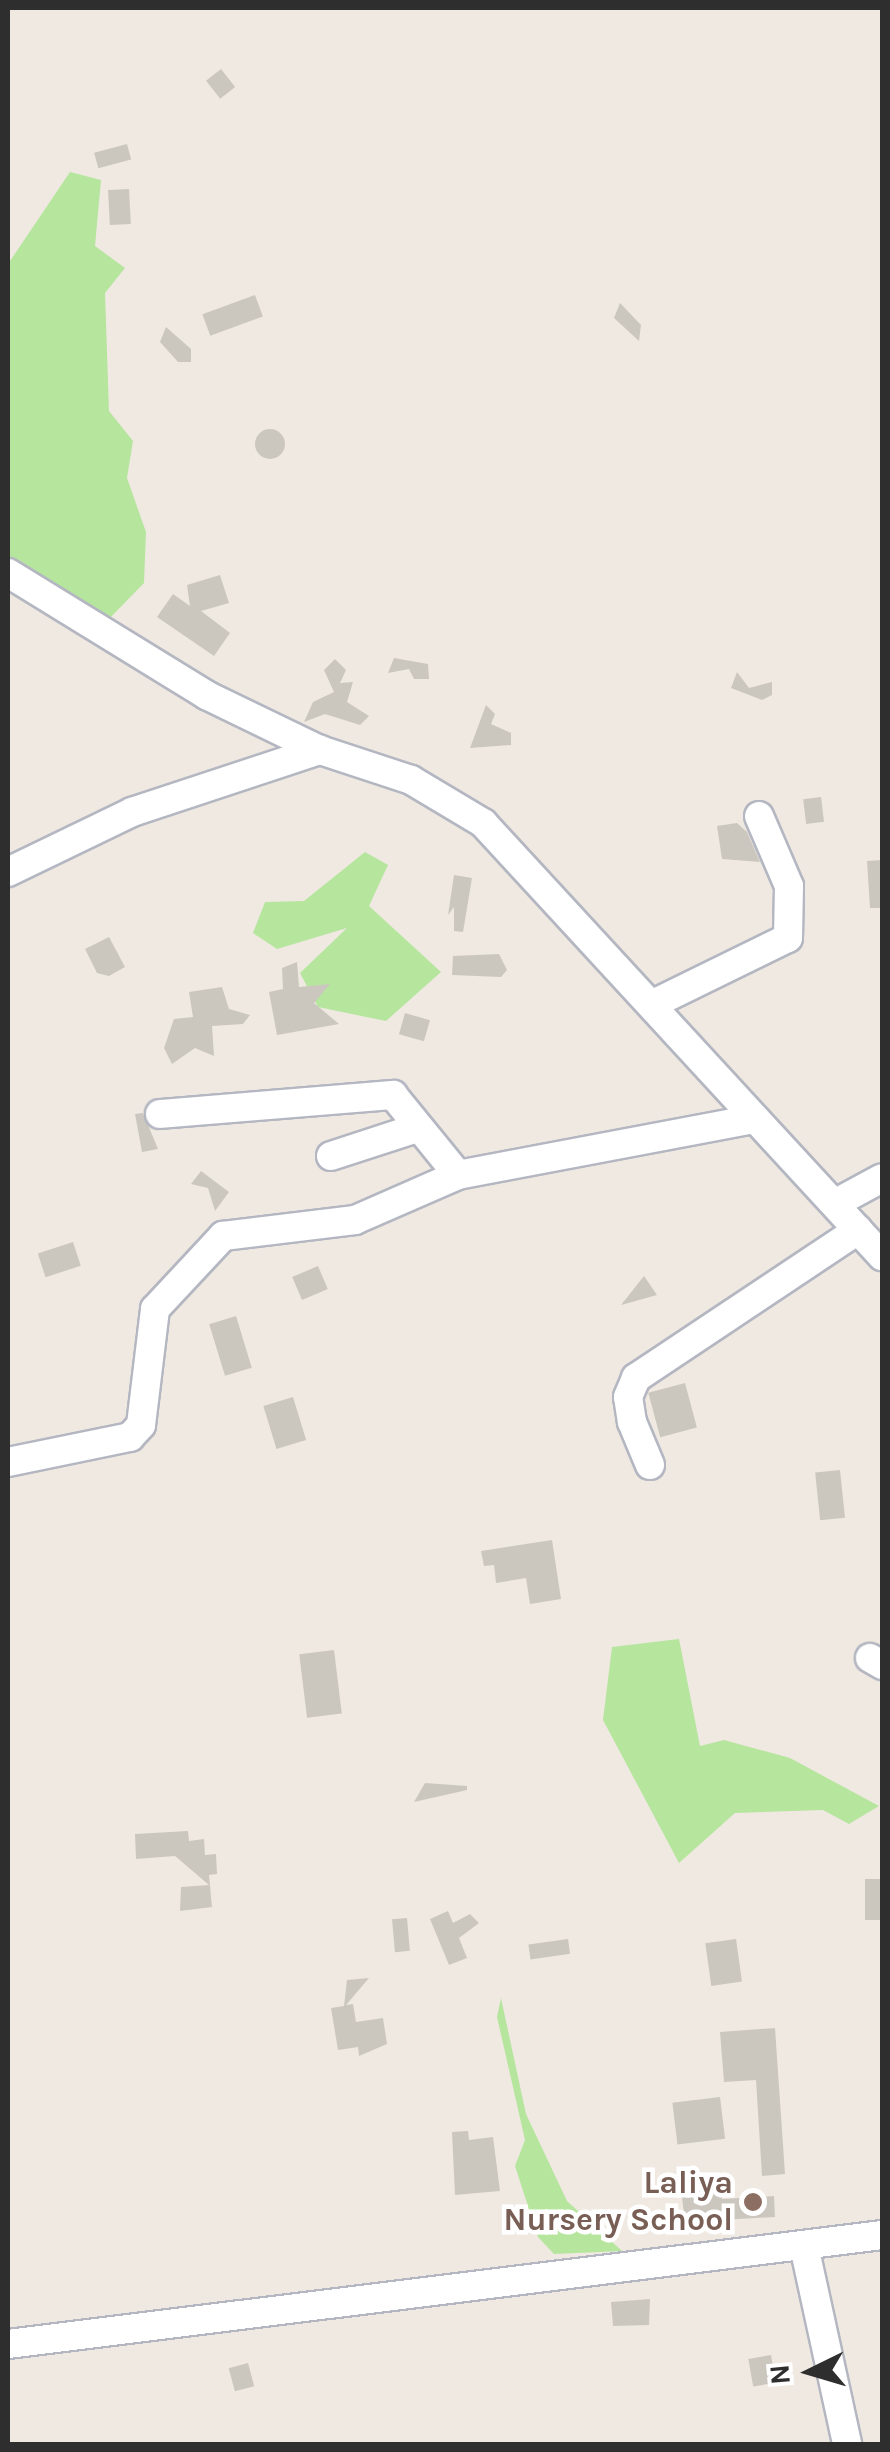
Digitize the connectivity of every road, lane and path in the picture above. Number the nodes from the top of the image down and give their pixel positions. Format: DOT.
graph roads {
  1 [pos="8,572"];
  2 [pos="320,750"];
  3 [pos="759,816"];
  4 [pos="8,872"];
  5 [pos="653,1004"];
  6 [pos="160,1114"];
  7 [pos="756,1119"];
  8 [pos="417,1128"];
  9 [pos="331,1156"];
  10 [pos="458,1175"];
  11 [pos="882,1178"];
  12 [pos="836,1203"];
  13 [pos="858,1230"];
  14 [pos="882,1256"];
  15 [pos="8,1462"];
  16 [pos="650,1465"];
  17 [pos="882,2235"];
  18 [pos="804,2246"];
  19 [pos="8,2344"];
  20 [pos="847,2444"];
  1 -- 2 [label="street"];
  2 -- 4 [label="street"];
  2 -- 5 [label="street"];
  3 -- 5 [label="street"];
  5 -- 7 [label="street"];
  6 -- 8 [label="street"];
  7 -- 10 [label="street"];
  7 -- 12 [label="street"];
  8 -- 9 [label="street"];
  8 -- 10 [label="street"];
  10 -- 15 [label="street"];
  11 -- 12 [label="street"];
  12 -- 13 [label="street"];
  13 -- 14 [label="street"];
  13 -- 16 [label="street"];
  17 -- 18 [label="street"];
  18 -- 19 [label="street"];
  18 -- 20 [label="street"];
}
